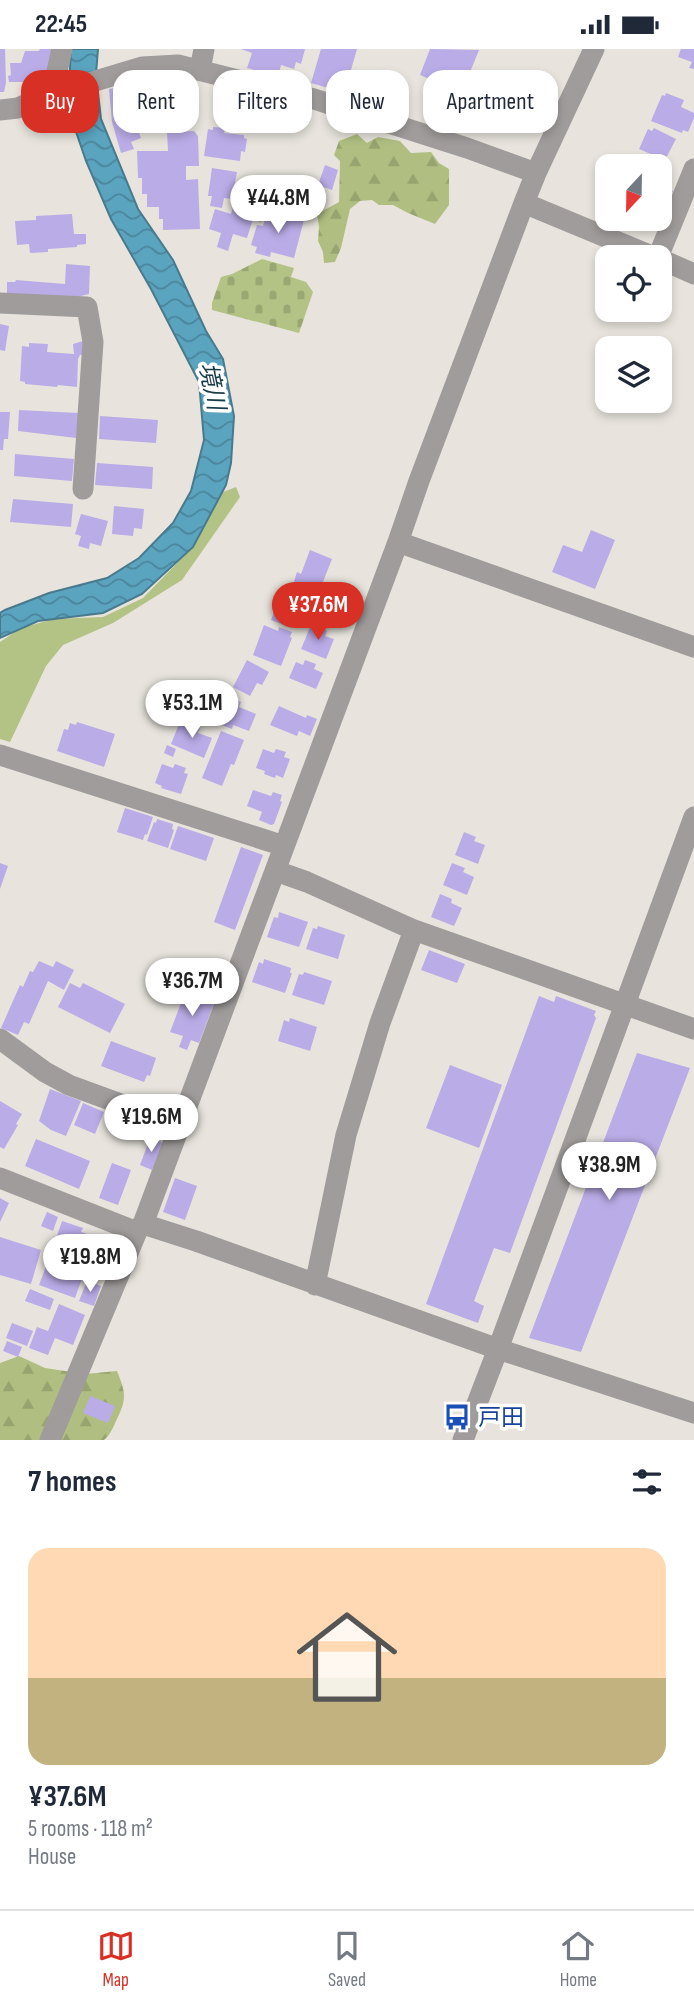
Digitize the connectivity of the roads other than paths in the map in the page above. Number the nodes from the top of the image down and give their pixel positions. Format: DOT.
graph roads {
  1 [pos="62,49"];
  2 [pos="204,49"];
  3 [pos="594,49"];
  4 [pos="58,70"];
  5 [pos="200,71"];
  6 [pos="99,79"];
  7 [pos="21,107"];
  8 [pos="0,110"];
  9 [pos="694,169"];
  10 [pos="536,173"];
  11 [pos="524,203"];
  12 [pos="626,245"];
  13 [pos="662,245"];
  14 [pos="672,264"];
  15 [pos="694,274"];
  16 [pos="0,303"];
  17 [pos="83,489"];
  18 [pos="398,542"];
  19 [pos="694,647"];
  20 [pos="0,755"];
  21 [pos="694,817"];
  22 [pos="284,846"];
  23 [pos="276,871"];
  24 [pos="414,929"];
  25 [pos="624,1004"];
  26 [pos="694,1029"];
  27 [pos="0,1039"];
  28 [pos="181,1126"];
  29 [pos="0,1178"];
  30 [pos="140,1228"];
  31 [pos="315,1285"];
  32 [pos="498,1349"];
  33 [pos="694,1413"];
  34 [pos="50,1440"];
  35 [pos="463,1440"];
  1 -- 4 [label="street"];
  2 -- 5 [label="street"];
  3 -- 10 [label="street"];
  5 -- 6 [label="street"];
  5 -- 10 [label="street"];
  7 -- 8 [label="street"];
  9 -- 13 [label="street"];
  10 -- 11 [label="street"];
  11 -- 12 [label="street"];
  11 -- 18 [label="street"];
  14 -- 15 [label="street"];
  16 -- 17 [label="street"];
  18 -- 19 [label="street"];
  18 -- 22 [label="street"];
  20 -- 22 [label="street"];
  21 -- 25 [label="street"];
  22 -- 23 [label="street"];
  23 -- 24 [label="street"];
  23 -- 28 [label="street"];
  24 -- 25 [label="street"];
  24 -- 31 [label="street"];
  25 -- 26 [label="street"];
  25 -- 32 [label="street"];
  27 -- 28 [label="street"];
  28 -- 30 [label="street"];
  29 -- 30 [label="street"];
  30 -- 31 [label="street"];
  30 -- 34 [label="street"];
  31 -- 32 [label="street"];
  32 -- 33 [label="street"];
  32 -- 35 [label="street"];
}
